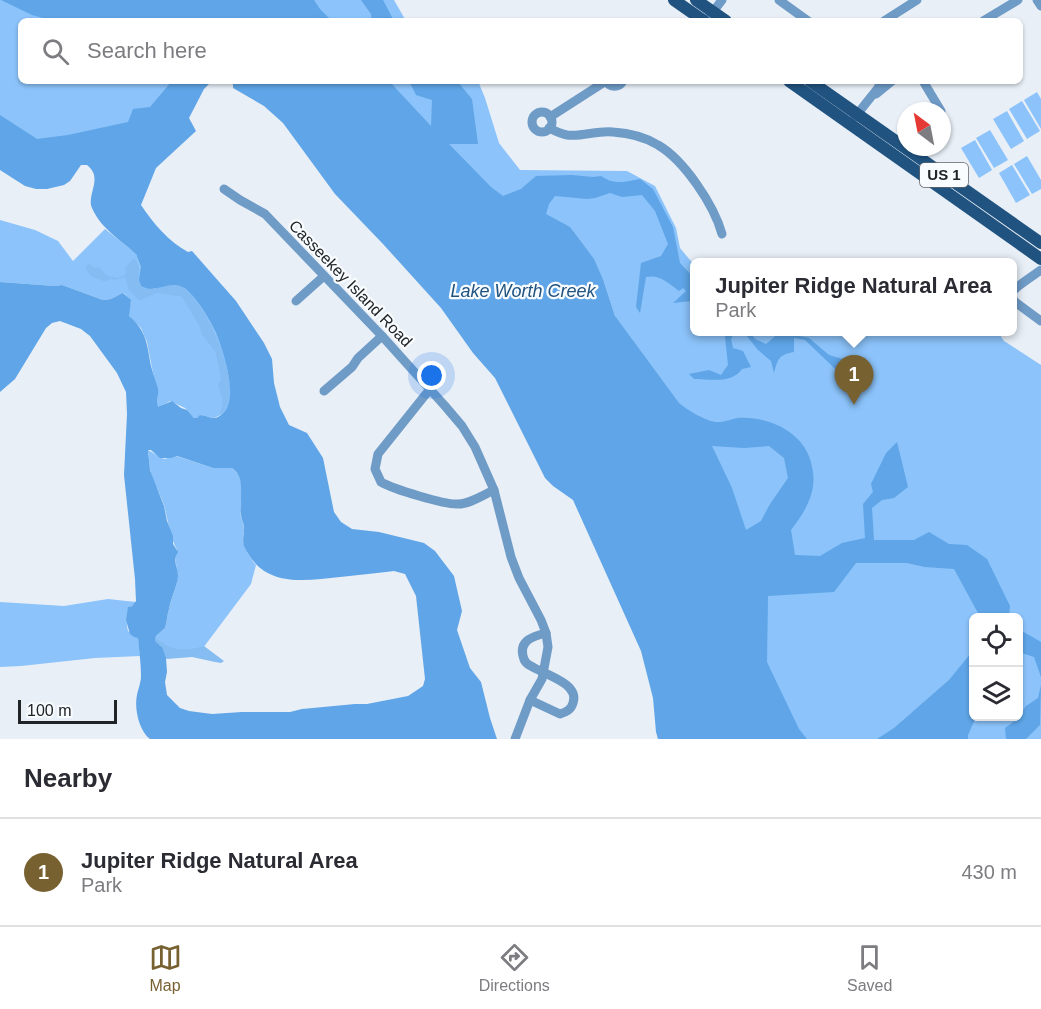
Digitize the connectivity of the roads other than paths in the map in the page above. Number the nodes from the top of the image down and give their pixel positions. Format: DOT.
graph roads {
  1 [pos="674,0"];
  2 [pos="722,0"];
  3 [pos="778,0"];
  4 [pos="917,0"];
  5 [pos="1018,0"];
  6 [pos="1037,0"];
  7 [pos="1041,6"];
  8 [pos="704,12"];
  9 [pos="719,18"];
  10 [pos="804,18"];
  11 [pos="889,18"];
  12 [pos="988,18"];
  13 [pos="601,84"];
  14 [pos="608,84"];
  15 [pos="622,84"];
  16 [pos="794,84"];
  17 [pos="813,84"];
  18 [pos="876,84"];
  19 [pos="878,84"];
  20 [pos="888,84"];
  21 [pos="924,84"];
  22 [pos="871,96"];
  23 [pos="935,102"];
  24 [pos="550,117"];
  25 [pos="853,119"];
  26 [pos="549,128"];
  27 [pos="224,189"];
  28 [pos="722,234"];
  29 [pos="1041,243"];
  30 [pos="1041,259"];
  31 [pos="1041,270"];
  32 [pos="324,276"];
  33 [pos="1017,287"];
  34 [pos="296,301"];
  35 [pos="1017,304"];
  36 [pos="1041,321"];
  37 [pos="382,336"];
  38 [pos="430,389"];
  39 [pos="324,392"];
  40 [pos="494,490"];
  41 [pos="546,633"];
  42 [pos="543,671"];
  43 [pos="530,700"];
  44 [pos="514,739"];
  1 -- 8 [label="main road"];
  2 -- 8 [label="street"];
  3 -- 10 [label="street"];
  4 -- 11 [label="street"];
  5 -- 12 [label="street"];
  6 -- 7 [label="street"];
  8 -- 9 [label="main road"];
  13 -- 24 [label="street"];
  14 -- 15 [label="street"];
  16 -- 25 [label="main road, US 1"];
  17 -- 25 [label="main road, US 1"];
  18 -- 25 [label="street"];
  19 -- 22 [label="street"];
  20 -- 22 [label="street"];
  21 -- 23 [label="street"];
  22 -- 25 [label="street"];
  24 -- 26 [label="street"];
  24 -- 26 [label="street"];
  25 -- 29 [label="main road, US 1"];
  25 -- 30 [label="main road, US 1"];
  26 -- 28 [label="street"];
  27 -- 32 [label="street, Casseekey Island Road"];
  31 -- 33 [label="street"];
  32 -- 34 [label="street"];
  32 -- 37 [label="street, Casseekey Island Road"];
  35 -- 36 [label="street"];
  37 -- 38 [label="street, Casseekey Island Road"];
  37 -- 39 [label="street"];
  38 -- 40 [label="street, Casseekey Island Road"];
  38 -- 40 [label="street"];
  40 -- 41 [label="street, Casseekey Island Road"];
  41 -- 42 [label="street, Casseekey Island Road"];
  41 -- 42 [label="street"];
  42 -- 43 [label="street, Casseekey Island Road"];
  42 -- 43 [label="street"];
  43 -- 44 [label="street, Casseekey Island Road"];
}
